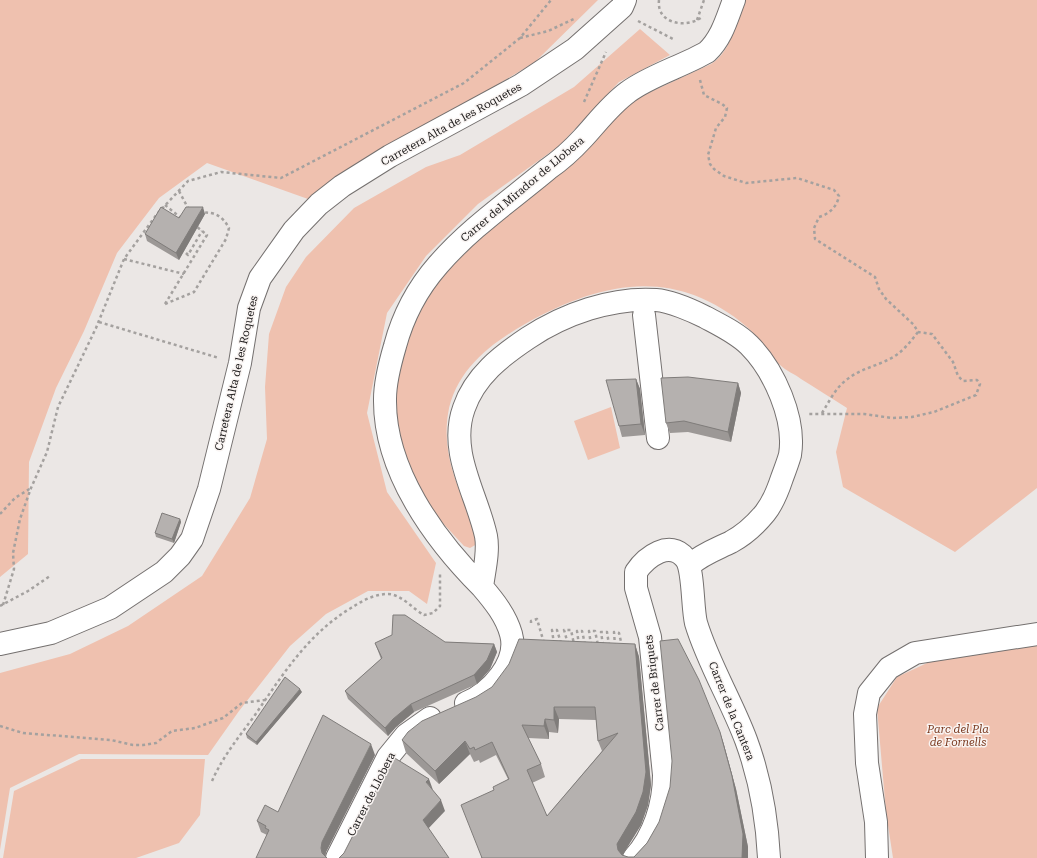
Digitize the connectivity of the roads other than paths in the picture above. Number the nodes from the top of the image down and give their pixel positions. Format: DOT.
graph roads {
  1 [pos="625,0"];
  2 [pos="734,0"];
  3 [pos="644,315"];
  4 [pos="658,438"];
  5 [pos="487,546"];
  6 [pos="454,557"];
  7 [pos="690,565"];
  8 [pos="482,587"];
  9 [pos="1037,634"];
  10 [pos="0,644"];
  11 [pos="337,858"];
  12 [pos="634,858"];
  13 [pos="769,858"];
  14 [pos="877,858"];
  1 -- 10 [label="street, Carretera Alta de les Roquetes"];
  2 -- 6 [label="street, Carrer del Mirador de Llobera"];
  3 -- 4 [label="street"];
  5 -- 6 [label="street"];
  5 -- 7 [label="street"];
  5 -- 8 [label="street"];
  6 -- 8 [label="street, Carrer del Mirador de Llobera"];
  7 -- 12 [label="street, Carrer de Briquets"];
  7 -- 13 [label="street, Carrer de la Cantera"];
  8 -- 11 [label="street, Carrer de Llobera"];
  9 -- 14 [label="street"];
}
